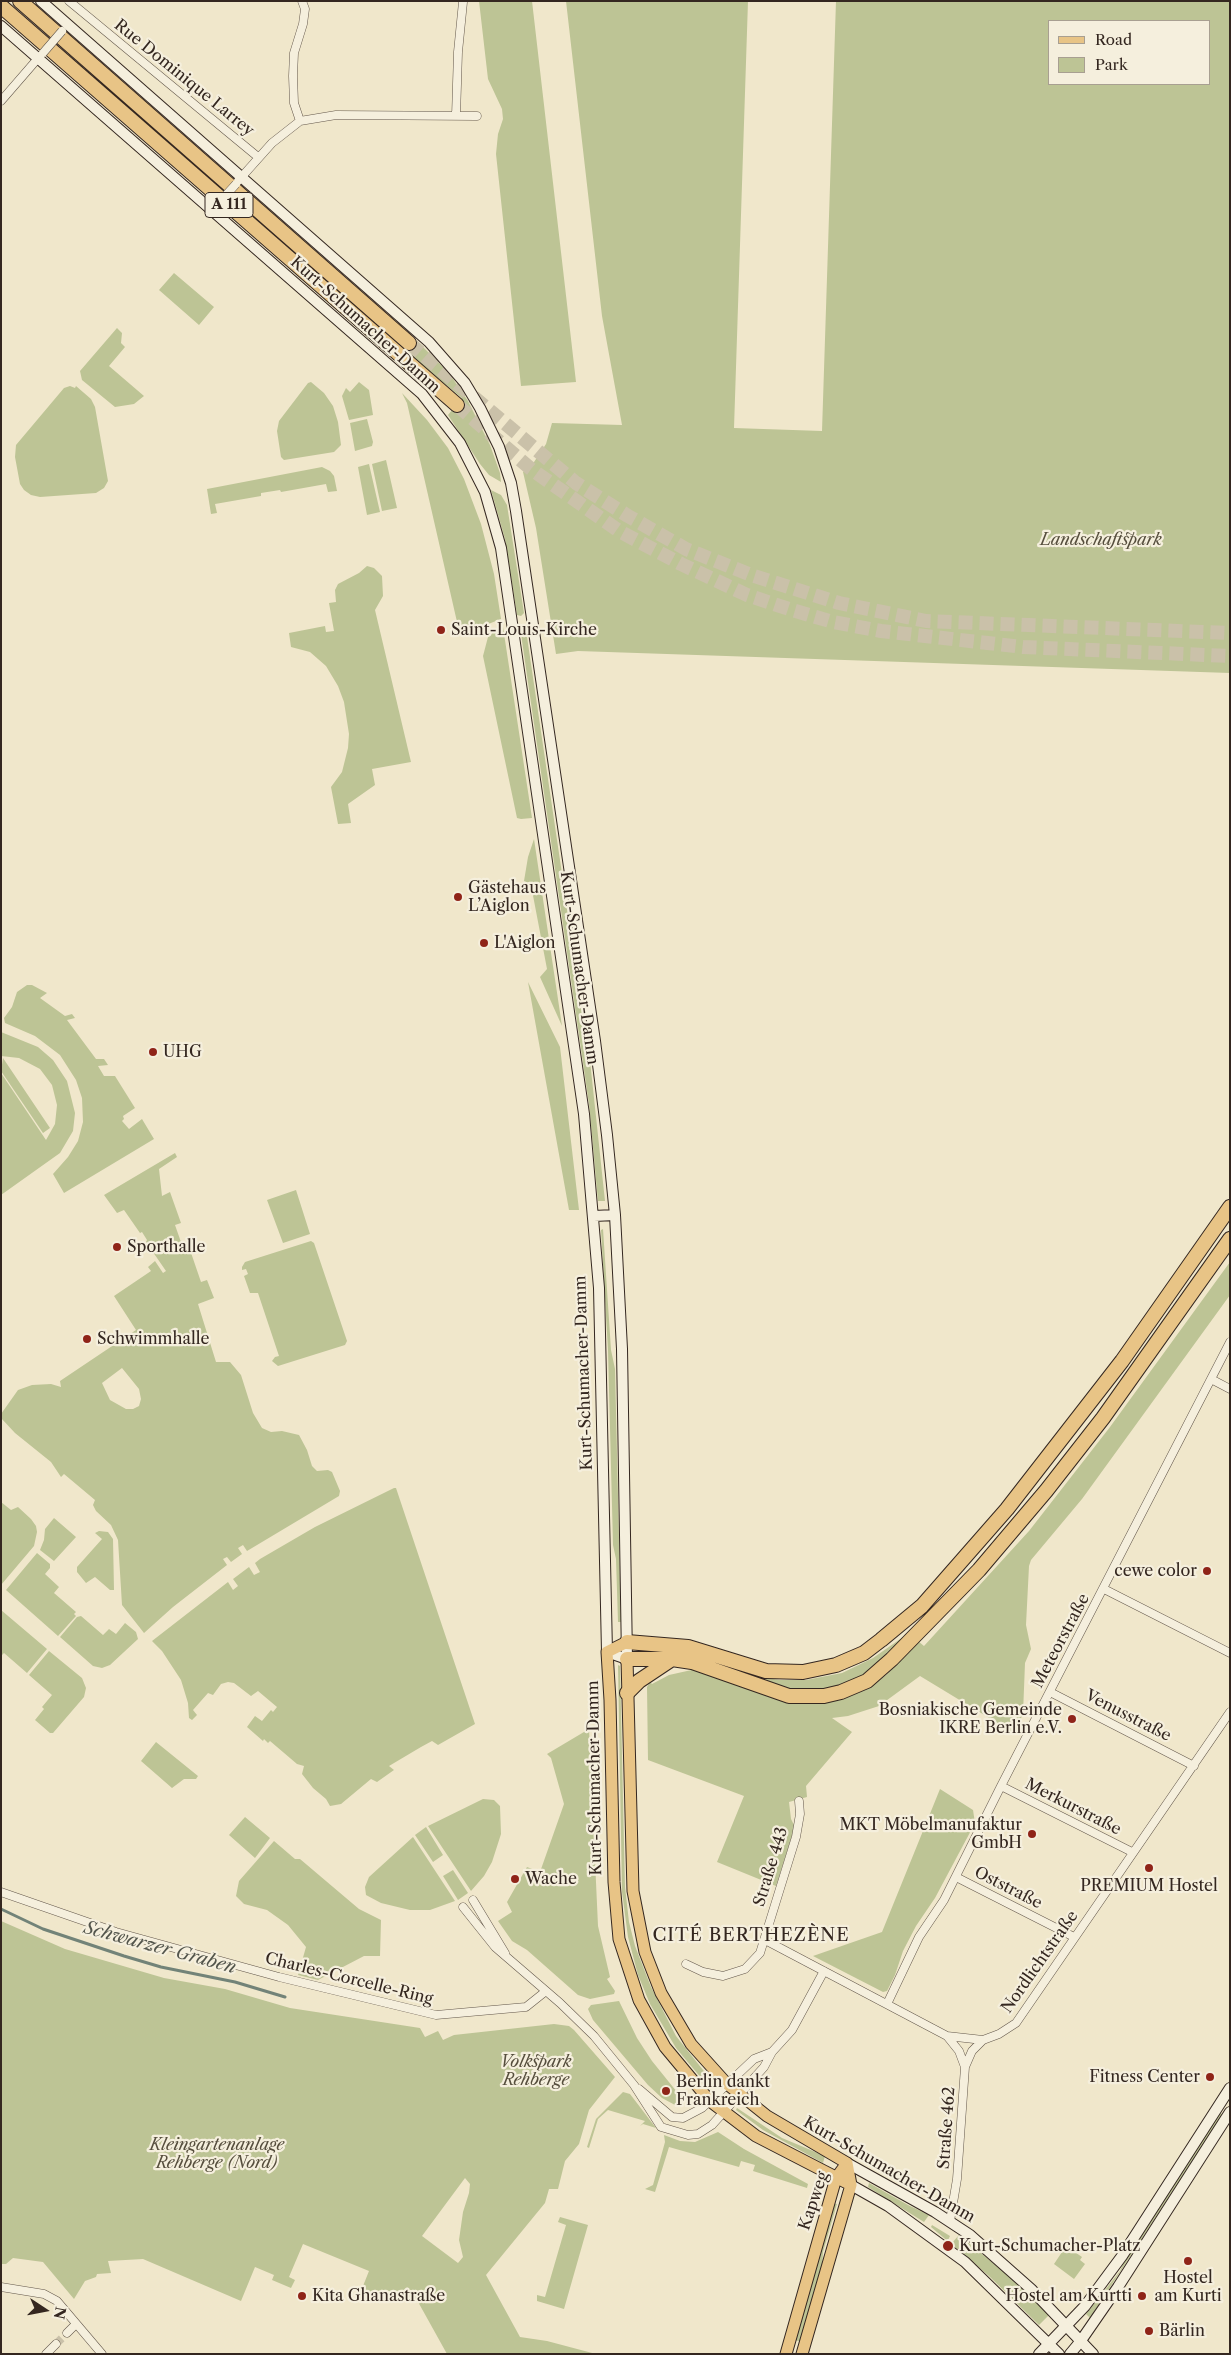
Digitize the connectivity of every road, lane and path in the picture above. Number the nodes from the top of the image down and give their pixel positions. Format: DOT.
graph roads {
  1 [pos="20,1"];
  2 [pos="41,1"];
  3 [pos="68,1"];
  4 [pos="298,1"];
  5 [pos="463,2"];
  6 [pos="304,5"];
  7 [pos="1,6"];
  8 [pos="1,26"];
  9 [pos="65,28"];
  10 [pos="41,55"];
  11 [pos="1,101"];
  12 [pos="456,116"];
  13 [pos="476,116"];
  14 [pos="300,121"];
  15 [pos="258,157"];
  16 [pos="239,180"];
  17 [pos="215,208"];
  18 [pos="409,343"];
  19 [pos="457,405"];
  20 [pos="1230,1208"];
  21 [pos="615,1215"];
  22 [pos="594,1216"];
  23 [pos="1230,1239"];
  24 [pos="1230,1342"];
  25 [pos="1211,1379"];
  26 [pos="1230,1389"];
  27 [pos="1104,1589"];
  28 [pos="627,1642"];
  29 [pos="607,1652"];
  30 [pos="1230,1653"];
  31 [pos="627,1659"];
  32 [pos="672,1659"];
  33 [pos="1050,1692"];
  34 [pos="627,1693"];
  35 [pos="1230,1712"];
  36 [pos="1194,1766"];
  37 [pos="1001,1786"];
  38 [pos="799,1801"];
  39 [pos="1132,1852"];
  40 [pos="956,1877"];
  41 [pos="1,1892"];
  42 [pos="473,1900"];
  43 [pos="463,1907"];
  44 [pos="1074,1937"];
  45 [pos="765,1940"];
  46 [pos="507,1956"];
  47 [pos="686,1964"];
  48 [pos="824,1971"];
  49 [pos="546,1991"];
  50 [pos="887,2004"];
  51 [pos="947,2036"];
  52 [pos="983,2040"];
  53 [pos="772,2052"];
  54 [pos="965,2066"];
  55 [pos="727,2084"];
  56 [pos="634,2085"];
  57 [pos="1230,2088"];
  58 [pos="740,2096"];
  59 [pos="710,2101"];
  60 [pos="1230,2112"];
  61 [pos="725,2113"];
  62 [pos="847,2163"];
  63 [pos="836,2178"];
  64 [pos="851,2186"];
  65 [pos="950,2221"];
  66 [pos="1,2287"];
  67 [pos="76,2324"];
  68 [pos="1067,2327"];
  69 [pos="67,2334"];
  70 [pos="1080,2342"];
  71 [pos="56,2344"];
  72 [pos="1049,2344"];
  73 [pos="46,2354"];
  74 [pos="102,2354"];
  75 [pos="786,2354"];
  76 [pos="802,2354"];
  77 [pos="1039,2354"];
  78 [pos="1059,2354"];
  79 [pos="1070,2354"];
  80 [pos="1093,2354"];
  1 -- 18 [label="highway, A 111"];
  2 -- 9 [label="main road, Kurt-Schumacher-Damm"];
  3 -- 15 [label="street, Rue Dominique Larrey"];
  4 -- 6 [label="street"];
  5 -- 12 [label="street"];
  6 -- 14 [label="street"];
  7 -- 19 [label="highway, A 111"];
  8 -- 10 [label="main road, Kurt-Schumacher-Damm"];
  9 -- 10 [label="street, bridge"];
  9 -- 16 [label="main road, Kurt-Schumacher-Damm"];
  10 -- 11 [label="street"];
  10 -- 17 [label="main road, Kurt-Schumacher-Damm"];
  12 -- 13 [label="street"];
  12 -- 14 [label="street"];
  14 -- 15 [label="street"];
  15 -- 16 [label="street"];
  16 -- 17 [label="street, bridge"];
  16 -- 21 [label="main road, Kurt-Schumacher-Damm"];
  17 -- 22 [label="main road, Kurt-Schumacher-Damm"];
  20 -- 28 [label="highway"];
  21 -- 22 [label="main road"];
  21 -- 28 [label="main road, Kurt-Schumacher-Damm"];
  22 -- 29 [label="main road, Kurt-Schumacher-Damm"];
  23 -- 32 [label="highway"];
  24 -- 25 [label="street, Meteorstraße"];
  25 -- 26 [label="street"];
  25 -- 27 [label="street, Meteorstraße"];
  27 -- 30 [label="street"];
  27 -- 33 [label="street, Meteorstraße"];
  28 -- 29 [label="main road"];
  28 -- 31 [label="main road, Kurt-Schumacher-Damm"];
  29 -- 31 [label="main road"];
  29 -- 59 [label="main road, Kurt-Schumacher-Damm"];
  31 -- 32 [label="highway"];
  31 -- 34 [label="main road, Kurt-Schumacher-Damm"];
  32 -- 34 [label="highway"];
  33 -- 36 [label="street, Venusstraße"];
  33 -- 37 [label="street, Meteorstraße"];
  34 -- 55 [label="main road, Kurt-Schumacher-Damm"];
  35 -- 36 [label="street, Nordlichtstraße"];
  36 -- 39 [label="street, Nordlichtstraße"];
  37 -- 39 [label="street, Merkurstraße"];
  37 -- 40 [label="street, Meteorstraße"];
  38 -- 45 [label="street, Straße 443"];
  39 -- 44 [label="street, Nordlichtstraße"];
  40 -- 44 [label="street, Oststraße"];
  40 -- 50 [label="street, Meteorstraße"];
  41 -- 49 [label="street, Charles-Corcelle-Ring"];
  42 -- 46 [label="street"];
  43 -- 46 [label="street"];
  44 -- 52 [label="street, Nordlichtstraße"];
  45 -- 47 [label="street, Straße 443"];
  45 -- 48 [label="street"];
  46 -- 49 [label="street"];
  48 -- 50 [label="street"];
  48 -- 53 [label="street"];
  49 -- 56 [label="street"];
  50 -- 51 [label="street"];
  51 -- 52 [label="street"];
  51 -- 54 [label="street, Straße 462"];
  52 -- 54 [label="street, Straße 462"];
  53 -- 55 [label="street"];
  53 -- 58 [label="street"];
  54 -- 65 [label="street, Straße 462"];
  55 -- 58 [label="main road, Kurt-Schumacher-Damm"];
  55 -- 59 [label="street"];
  56 -- 59 [label="street"];
  56 -- 61 [label="street"];
  57 -- 68 [label="main road"];
  58 -- 61 [label="street"];
  58 -- 62 [label="main road, Kurt-Schumacher-Damm"];
  59 -- 61 [label="main road, Kurt-Schumacher-Damm"];
  60 -- 70 [label="main road"];
  61 -- 63 [label="main road, Kurt-Schumacher-Damm"];
  62 -- 63 [label="main road, Kapweg"];
  62 -- 64 [label="main road, Kapweg"];
  62 -- 65 [label="main road, Kurt-Schumacher-Damm"];
  63 -- 64 [label="main road, Kurt-Schumacher-Damm"];
  63 -- 75 [label="main road, Kapweg"];
  64 -- 72 [label="main road, Kurt-Schumacher-Damm"];
  64 -- 76 [label="main road, Kapweg"];
  65 -- 68 [label="main road, Kurt-Schumacher-Damm"];
  66 -- 67 [label="street"];
  67 -- 69 [label="street"];
  67 -- 74 [label="street"];
  68 -- 70 [label="main road"];
  68 -- 72 [label="main road"];
  70 -- 79 [label="main road"];
  70 -- 80 [label="main road"];
  71 -- 73 [label="street"];
  72 -- 77 [label="main road"];
  72 -- 78 [label="main road"];
}
